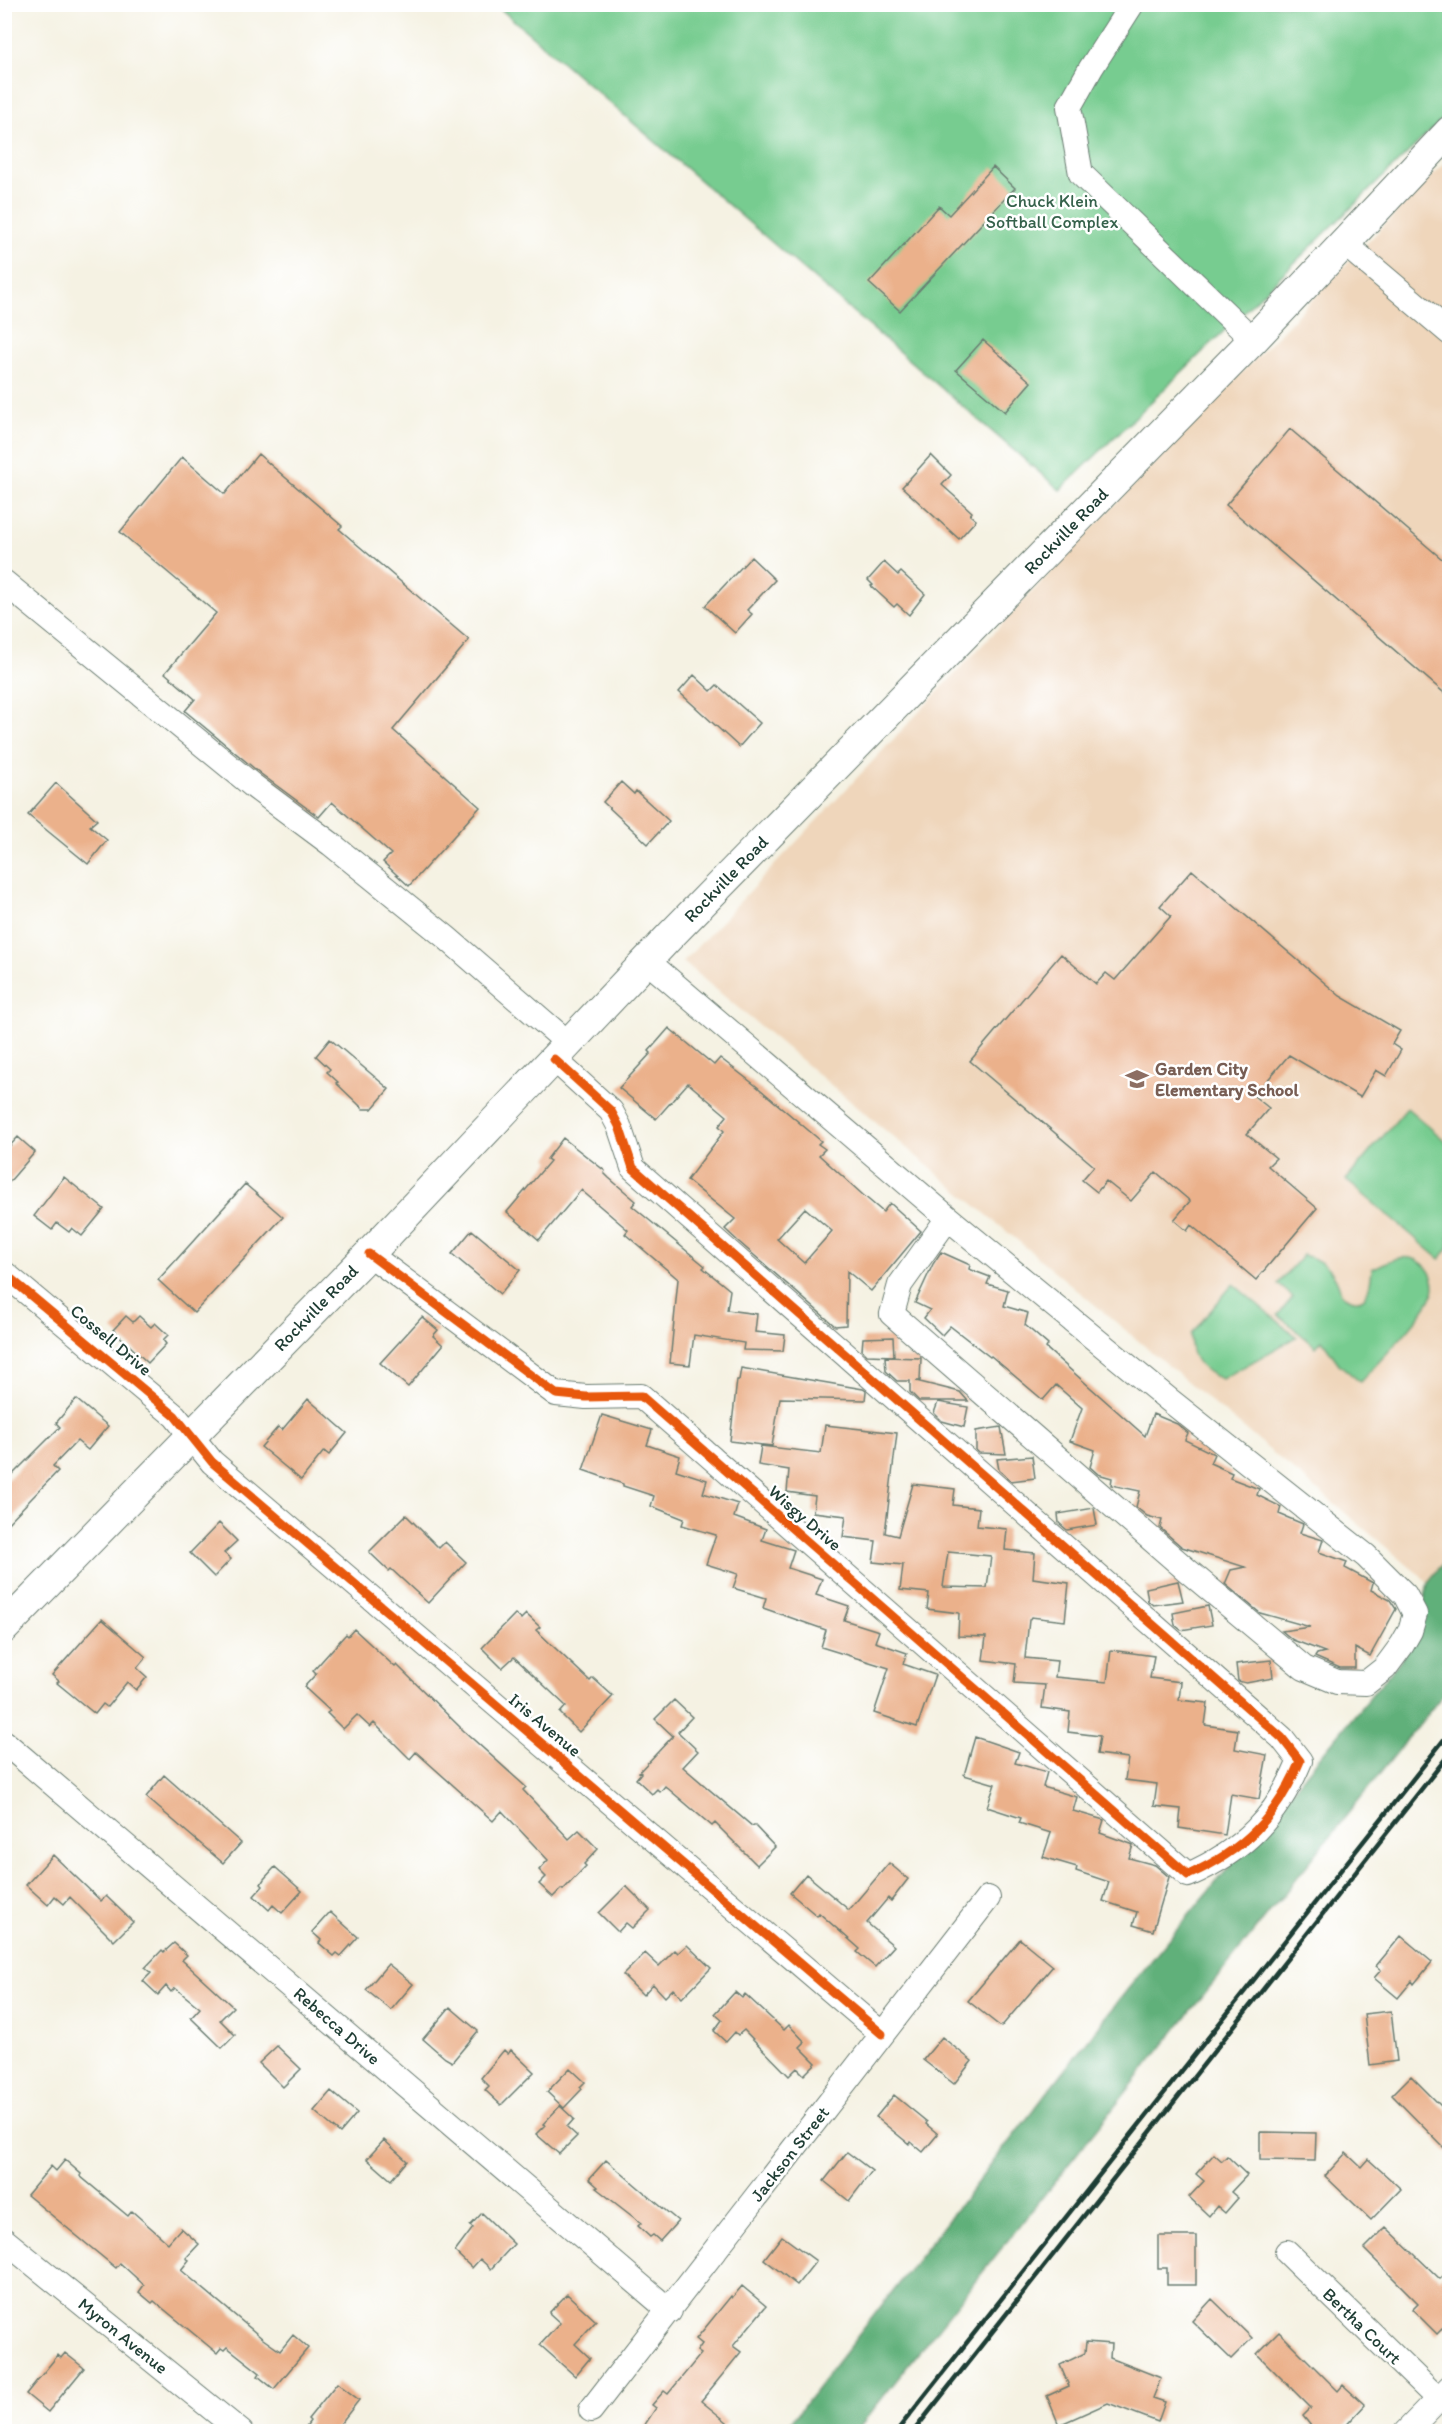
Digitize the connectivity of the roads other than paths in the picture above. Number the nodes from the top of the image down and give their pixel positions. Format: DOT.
graph roads {
  1 [pos="1132,4"];
  2 [pos="1449,131"];
  3 [pos="1345,243"];
  4 [pos="1449,333"];
  5 [pos="1253,340"];
  6 [pos="4,582"];
  7 [pos="647,960"];
  8 [pos="561,1051"];
  9 [pos="948,1218"];
  10 [pos="369,1254"];
  11 [pos="4,1273"];
  12 [pos="191,1437"];
  13 [pos="4,1628"];
  14 [pos="4,1742"];
  15 [pos="988,1898"];
  16 [pos="882,2034"];
  17 [pos="4,2240"];
  18 [pos="1287,2252"];
  19 [pos="670,2311"];
  20 [pos="1444,2393"];
  21 [pos="591,2410"];
  22 [pos="241,2432"];
  23 [pos="1406,2432"];
  1 -- 5 [label="street"];
  2 -- 3 [label="main road, Rockville Road"];
  3 -- 4 [label="street"];
  3 -- 5 [label="main road, Rockville Road"];
  5 -- 7 [label="main road, Rockville Road"];
  6 -- 8 [label="street"];
  7 -- 8 [label="main road, Rockville Road"];
  7 -- 9 [label="street"];
  8 -- 10 [label="main road, Rockville Road"];
  8 -- 10 [label="street, Wisgy Drive"];
  9 -- 9 [label="street"];
  10 -- 12 [label="main road, Rockville Road"];
  11 -- 12 [label="street, Cossell Drive"];
  12 -- 13 [label="main road, Rockville Road"];
  12 -- 16 [label="street, Iris Avenue"];
  14 -- 19 [label="street, Rebecca Drive"];
  15 -- 16 [label="street, Jackson Street"];
  16 -- 19 [label="street, Jackson Street"];
  17 -- 22 [label="street, Myron Avenue"];
  18 -- 20 [label="street, Bertha Court"];
  19 -- 21 [label="street, Jackson Street"];
  20 -- 23 [label="street"];
}
